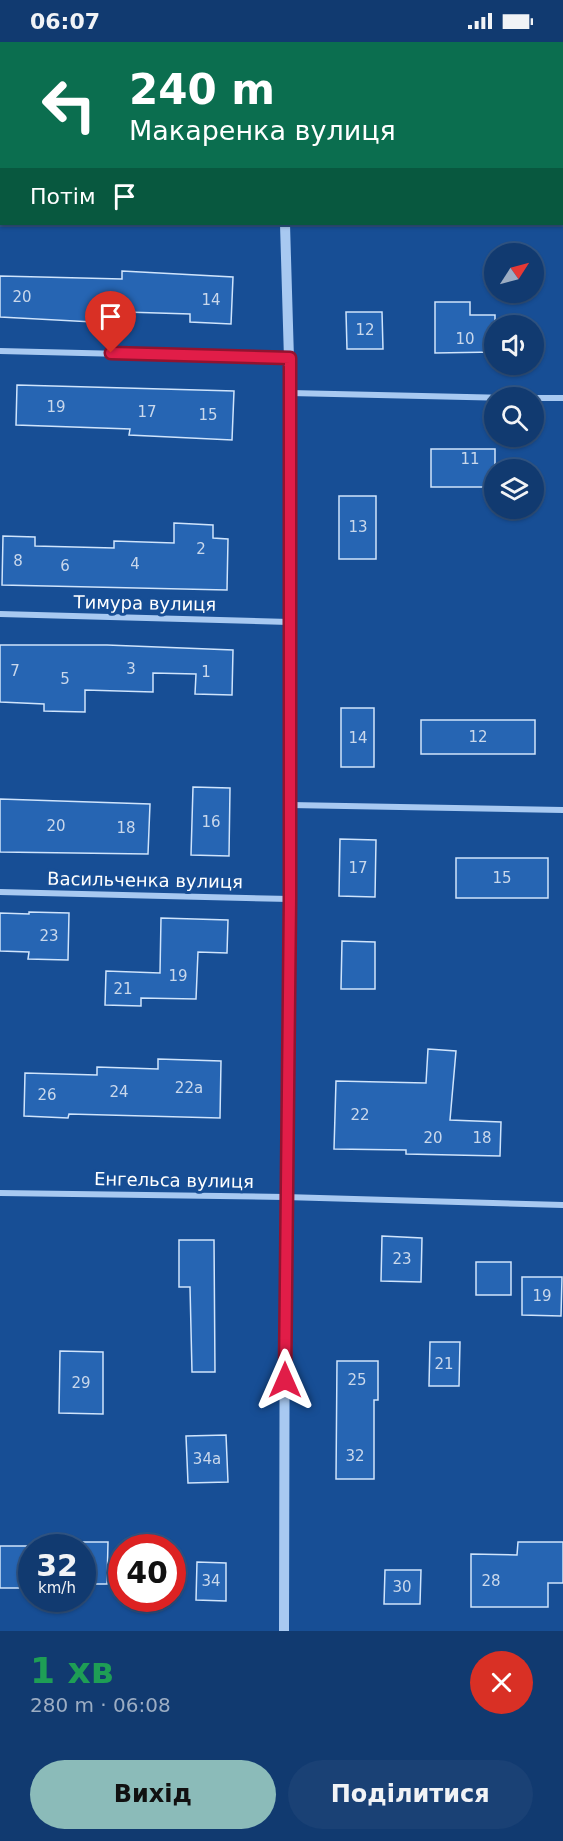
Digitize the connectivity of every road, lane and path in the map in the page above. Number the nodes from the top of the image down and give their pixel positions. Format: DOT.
graph roads {
  1 [pos="285,225"];
  2 [pos="0,351"];
  3 [pos="290,358"];
  4 [pos="290,393"];
  5 [pos="484,397"];
  6 [pos="544,398"];
  7 [pos="563,399"];
  8 [pos="0,614"];
  9 [pos="289,621"];
  10 [pos="290,805"];
  11 [pos="563,810"];
  12 [pos="0,892"];
  13 [pos="290,899"];
  14 [pos="0,1193"];
  15 [pos="285,1197"];
  16 [pos="563,1205"];
  17 [pos="284,1631"];
  1 -- 3 [label="street"];
  2 -- 3 [label="street"];
  3 -- 4 [label="street"];
  4 -- 5 [label="street"];
  4 -- 9 [label="street"];
  6 -- 7 [label="street"];
  8 -- 9 [label="street, Тимура вулиця"];
  9 -- 10 [label="street"];
  10 -- 11 [label="street"];
  10 -- 13 [label="street"];
  12 -- 13 [label="street, Васильченка вулиця"];
  13 -- 15 [label="street"];
  14 -- 15 [label="street, Енгельса вулиця"];
  15 -- 16 [label="street, Енгельса вулиця"];
  15 -- 17 [label="street"];
}
